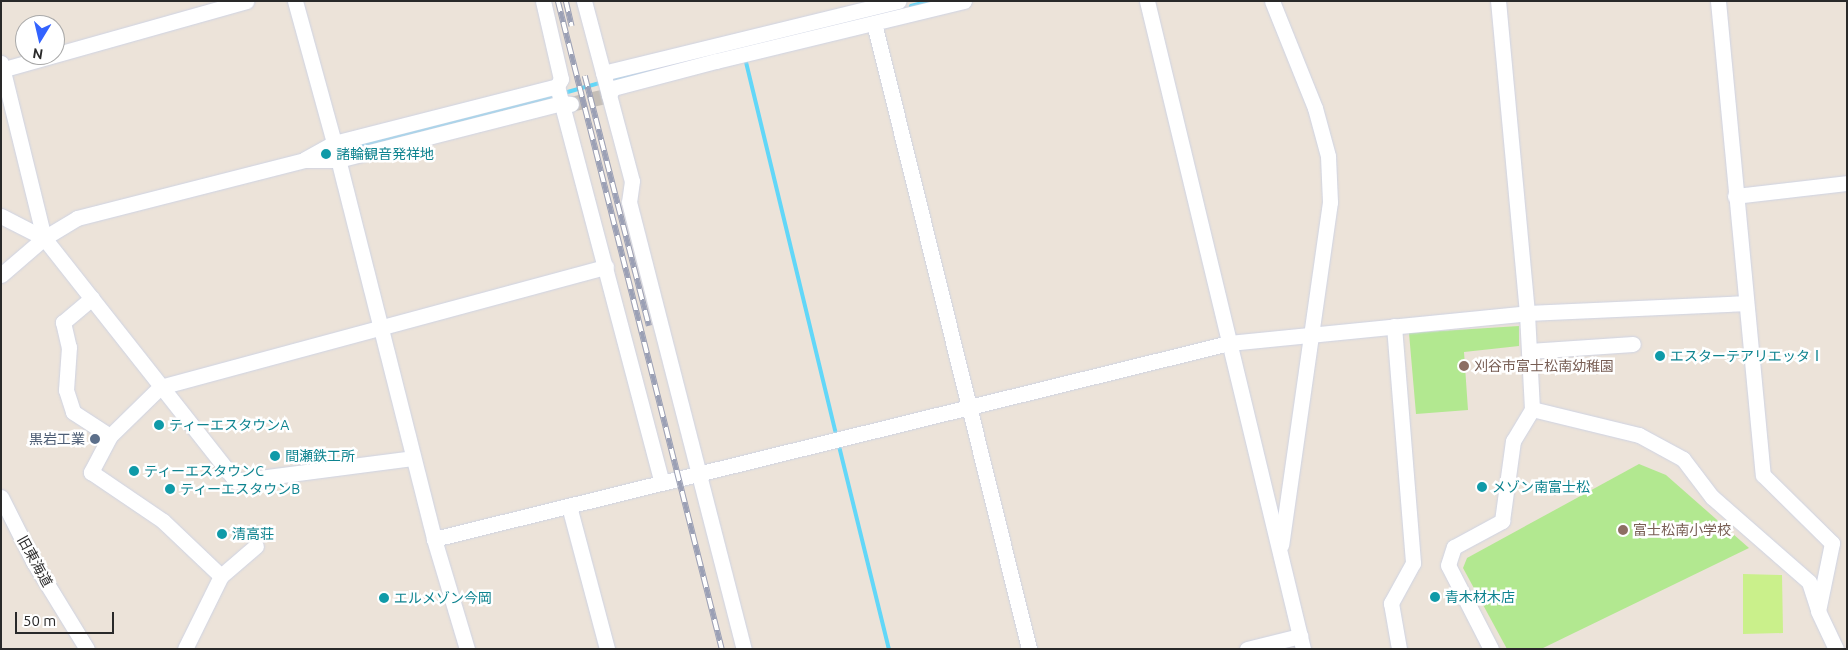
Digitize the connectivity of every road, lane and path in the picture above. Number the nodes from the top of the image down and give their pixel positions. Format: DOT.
graph roads {
  1 [pos="247,1"];
  2 [pos="294,1"];
  3 [pos="544,1"];
  4 [pos="584,1"];
  5 [pos="898,1"];
  6 [pos="964,1"];
  7 [pos="1147,1"];
  8 [pos="1272,1"];
  9 [pos="1498,1"];
  10 [pos="1718,1"];
  11 [pos="874,23"];
  12 [pos="2,68"];
  13 [pos="603,73"];
  14 [pos="557,86"];
  15 [pos="609,95"];
  16 [pos="567,103"];
  17 [pos="334,143"];
  18 [pos="304,160"];
  19 [pos="338,160"];
  20 [pos="1847,183"];
  21 [pos="1735,196"];
  22 [pos="1,216"];
  23 [pos="44,238"];
  24 [pos="606,267"];
  25 [pos="1,275"];
  26 [pos="92,298"];
  27 [pos="1744,304"];
  28 [pos="1527,313"];
  29 [pos="379,326"];
  30 [pos="1394,326"];
  31 [pos="1309,335"];
  32 [pos="1229,343"];
  33 [pos="1632,344"];
  34 [pos="1529,351"];
  35 [pos="160,387"];
  36 [pos="968,407"];
  37 [pos="1532,409"];
  38 [pos="110,436"];
  39 [pos="413,458"];
  40 [pos="698,473"];
  41 [pos="661,481"];
  42 [pos="1,497"];
  43 [pos="569,506"];
  44 [pos="434,539"];
  45 [pos="256,546"];
  46 [pos="1280,554"];
  47 [pos="221,576"];
  48 [pos="1818,611"];
  49 [pos="1302,642"];
  50 [pos="86,649"];
  51 [pos="185,649"];
  52 [pos="467,649"];
  53 [pos="607,649"];
  54 [pos="744,649"];
  55 [pos="1029,649"];
  56 [pos="1247,649"];
  57 [pos="1399,649"];
  58 [pos="1491,649"];
  59 [pos="1836,649"];
  1 -- 12 [label="street"];
  2 -- 17 [label="street"];
  3 -- 14 [label="street"];
  4 -- 13 [label="street"];
  5 -- 13 [label="street"];
  6 -- 11 [label="street"];
  7 -- 32 [label="street"];
  8 -- 31 [label="street"];
  9 -- 28 [label="street"];
  10 -- 21 [label="street"];
  11 -- 15 [label="street"];
  11 -- 36 [label="street"];
  12 -- 23 [label="street"];
  13 -- 15 [label="street"];
  14 -- 16 [label="street"];
  14 -- 17 [label="street"];
  15 -- 40 [label="street"];
  16 -- 19 [label="street"];
  16 -- 24 [label="street"];
  17 -- 18 [label="street"];
  17 -- 19 [label="street"];
  18 -- 19 [label="street"];
  18 -- 23 [label="street"];
  19 -- 29 [label="street"];
  20 -- 21 [label="street"];
  21 -- 27 [label="street"];
  22 -- 23 [label="street"];
  23 -- 25 [label="street"];
  23 -- 26 [label="street"];
  24 -- 29 [label="street"];
  24 -- 41 [label="street"];
  26 -- 35 [label="street"];
  26 -- 38 [label="street"];
  27 -- 28 [label="street"];
  27 -- 48 [label="street"];
  28 -- 30 [label="street"];
  28 -- 34 [label="street"];
  29 -- 35 [label="street"];
  29 -- 39 [label="street"];
  30 -- 31 [label="street"];
  30 -- 57 [label="street"];
  31 -- 32 [label="street"];
  31 -- 46 [label="street"];
  32 -- 36 [label="street"];
  32 -- 46 [label="street"];
  33 -- 34 [label="street"];
  34 -- 37 [label="street"];
  35 -- 38 [label="street"];
  35 -- 39 [label="street"];
  36 -- 40 [label="street"];
  36 -- 55 [label="street"];
  37 -- 48 [label="street"];
  37 -- 58 [label="street"];
  38 -- 47 [label="street"];
  39 -- 44 [label="street"];
  40 -- 41 [label="street"];
  40 -- 54 [label="street"];
  41 -- 43 [label="street"];
  42 -- 50 [label="street, 旧東海道"];
  43 -- 44 [label="street"];
  43 -- 53 [label="street"];
  44 -- 52 [label="street"];
  45 -- 47 [label="street"];
  46 -- 49 [label="street"];
  47 -- 51 [label="street"];
  48 -- 59 [label="street"];
  49 -- 56 [label="street"];
}
